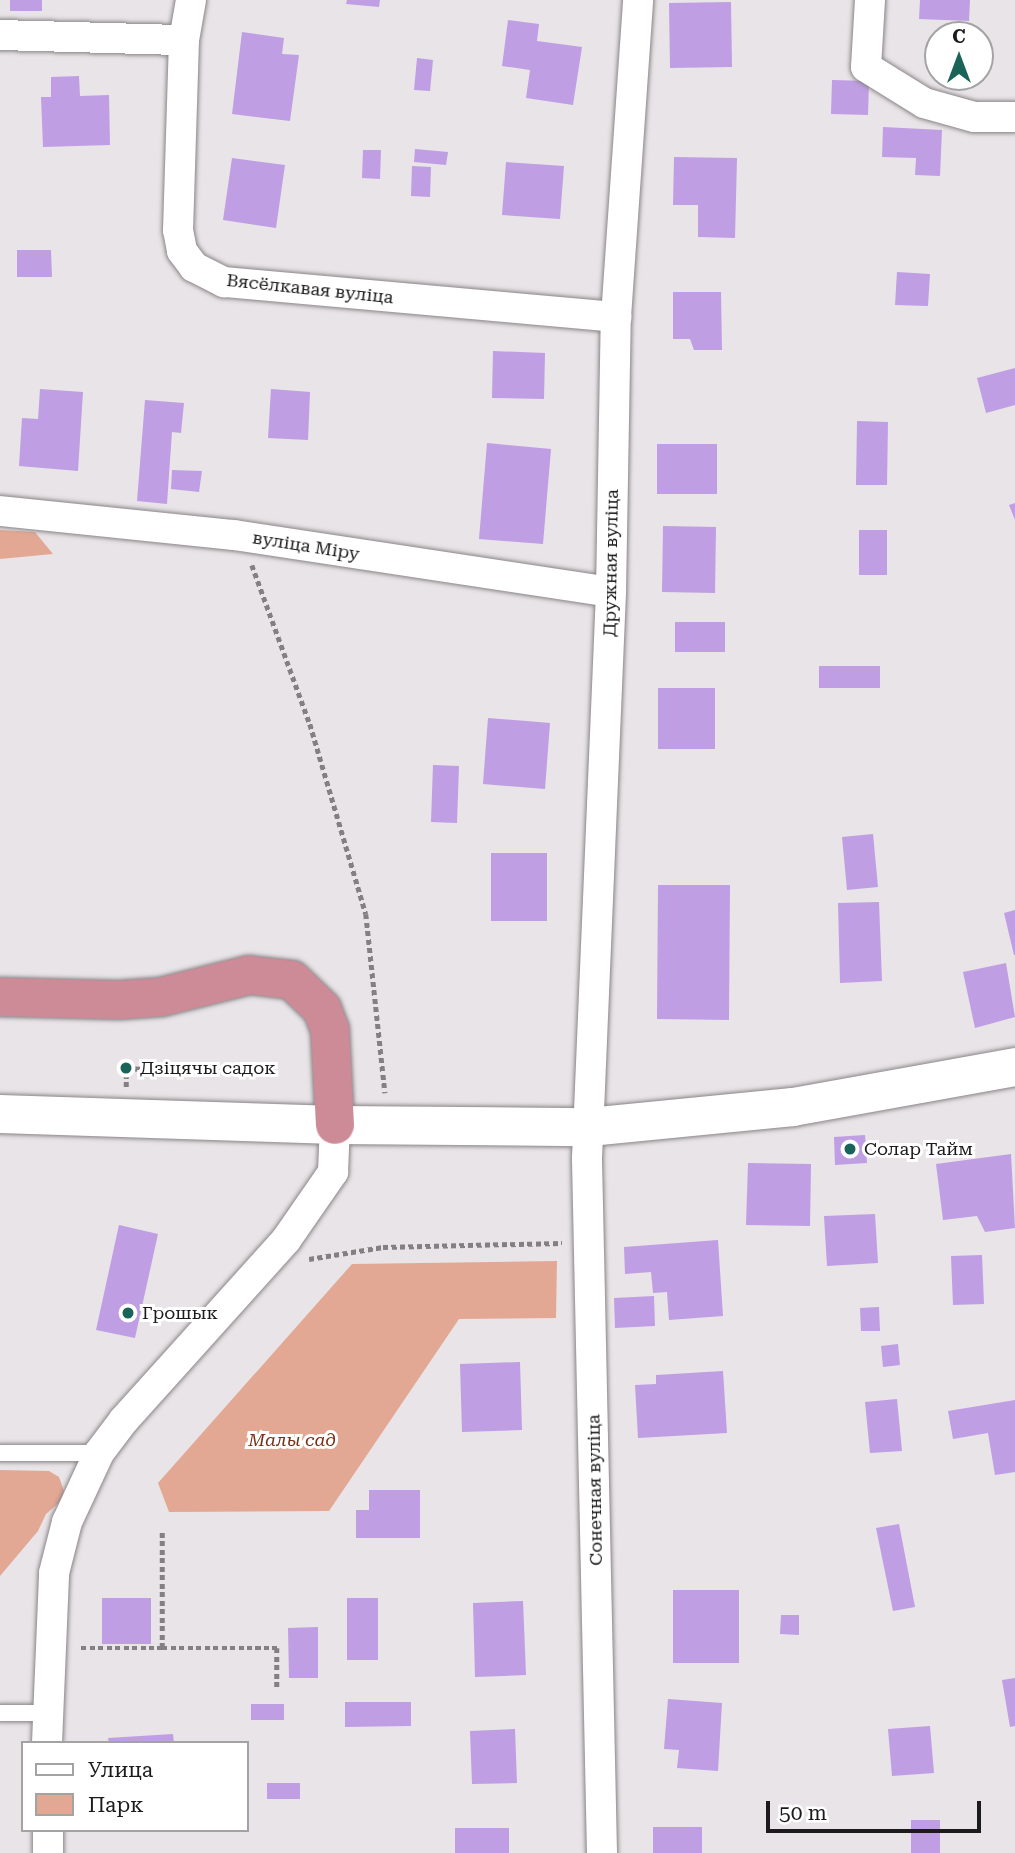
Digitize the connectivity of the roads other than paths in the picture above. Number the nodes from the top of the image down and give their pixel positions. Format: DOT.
graph roads {
  1 [pos="191,0"];
  2 [pos="638,0"];
  3 [pos="870,0"];
  4 [pos="0,35"];
  5 [pos="184,40"];
  6 [pos="1015,117"];
  7 [pos="616,317"];
  8 [pos="0,511"];
  9 [pos="611,592"];
  10 [pos="0,998"];
  11 [pos="1015,1067"];
  12 [pos="0,1114"];
  13 [pos="335,1125"];
  14 [pos="589,1127"];
  15 [pos="0,1453"];
  16 [pos="99,1453"];
  17 [pos="0,1713"];
  18 [pos="47,1713"];
  19 [pos="47,1741"];
  20 [pos="48,1832"];
  21 [pos="48,1853"];
  22 [pos="602,1853"];
  1 -- 5 [label="street, Вясёлкавая вуліца"];
  2 -- 7 [label="street, Дружная вуліца"];
  3 -- 6 [label="street"];
  4 -- 5 [label="street"];
  5 -- 7 [label="street, Вясёлкавая вуліца"];
  7 -- 9 [label="street, Дружная вуліца"];
  8 -- 9 [label="street, вуліца Міру"];
  9 -- 14 [label="street, Дружная вуліца"];
  10 -- 13 [label="highway"];
  11 -- 14 [label="main road"];
  12 -- 13 [label="main road"];
  13 -- 14 [label="main road"];
  13 -- 16 [label="street"];
  14 -- 22 [label="street, Сонечная вуліца"];
  15 -- 16 [label="lane"];
  16 -- 18 [label="street"];
  17 -- 18 [label="lane"];
  18 -- 19 [label="street"];
  20 -- 21 [label="street"];
}
